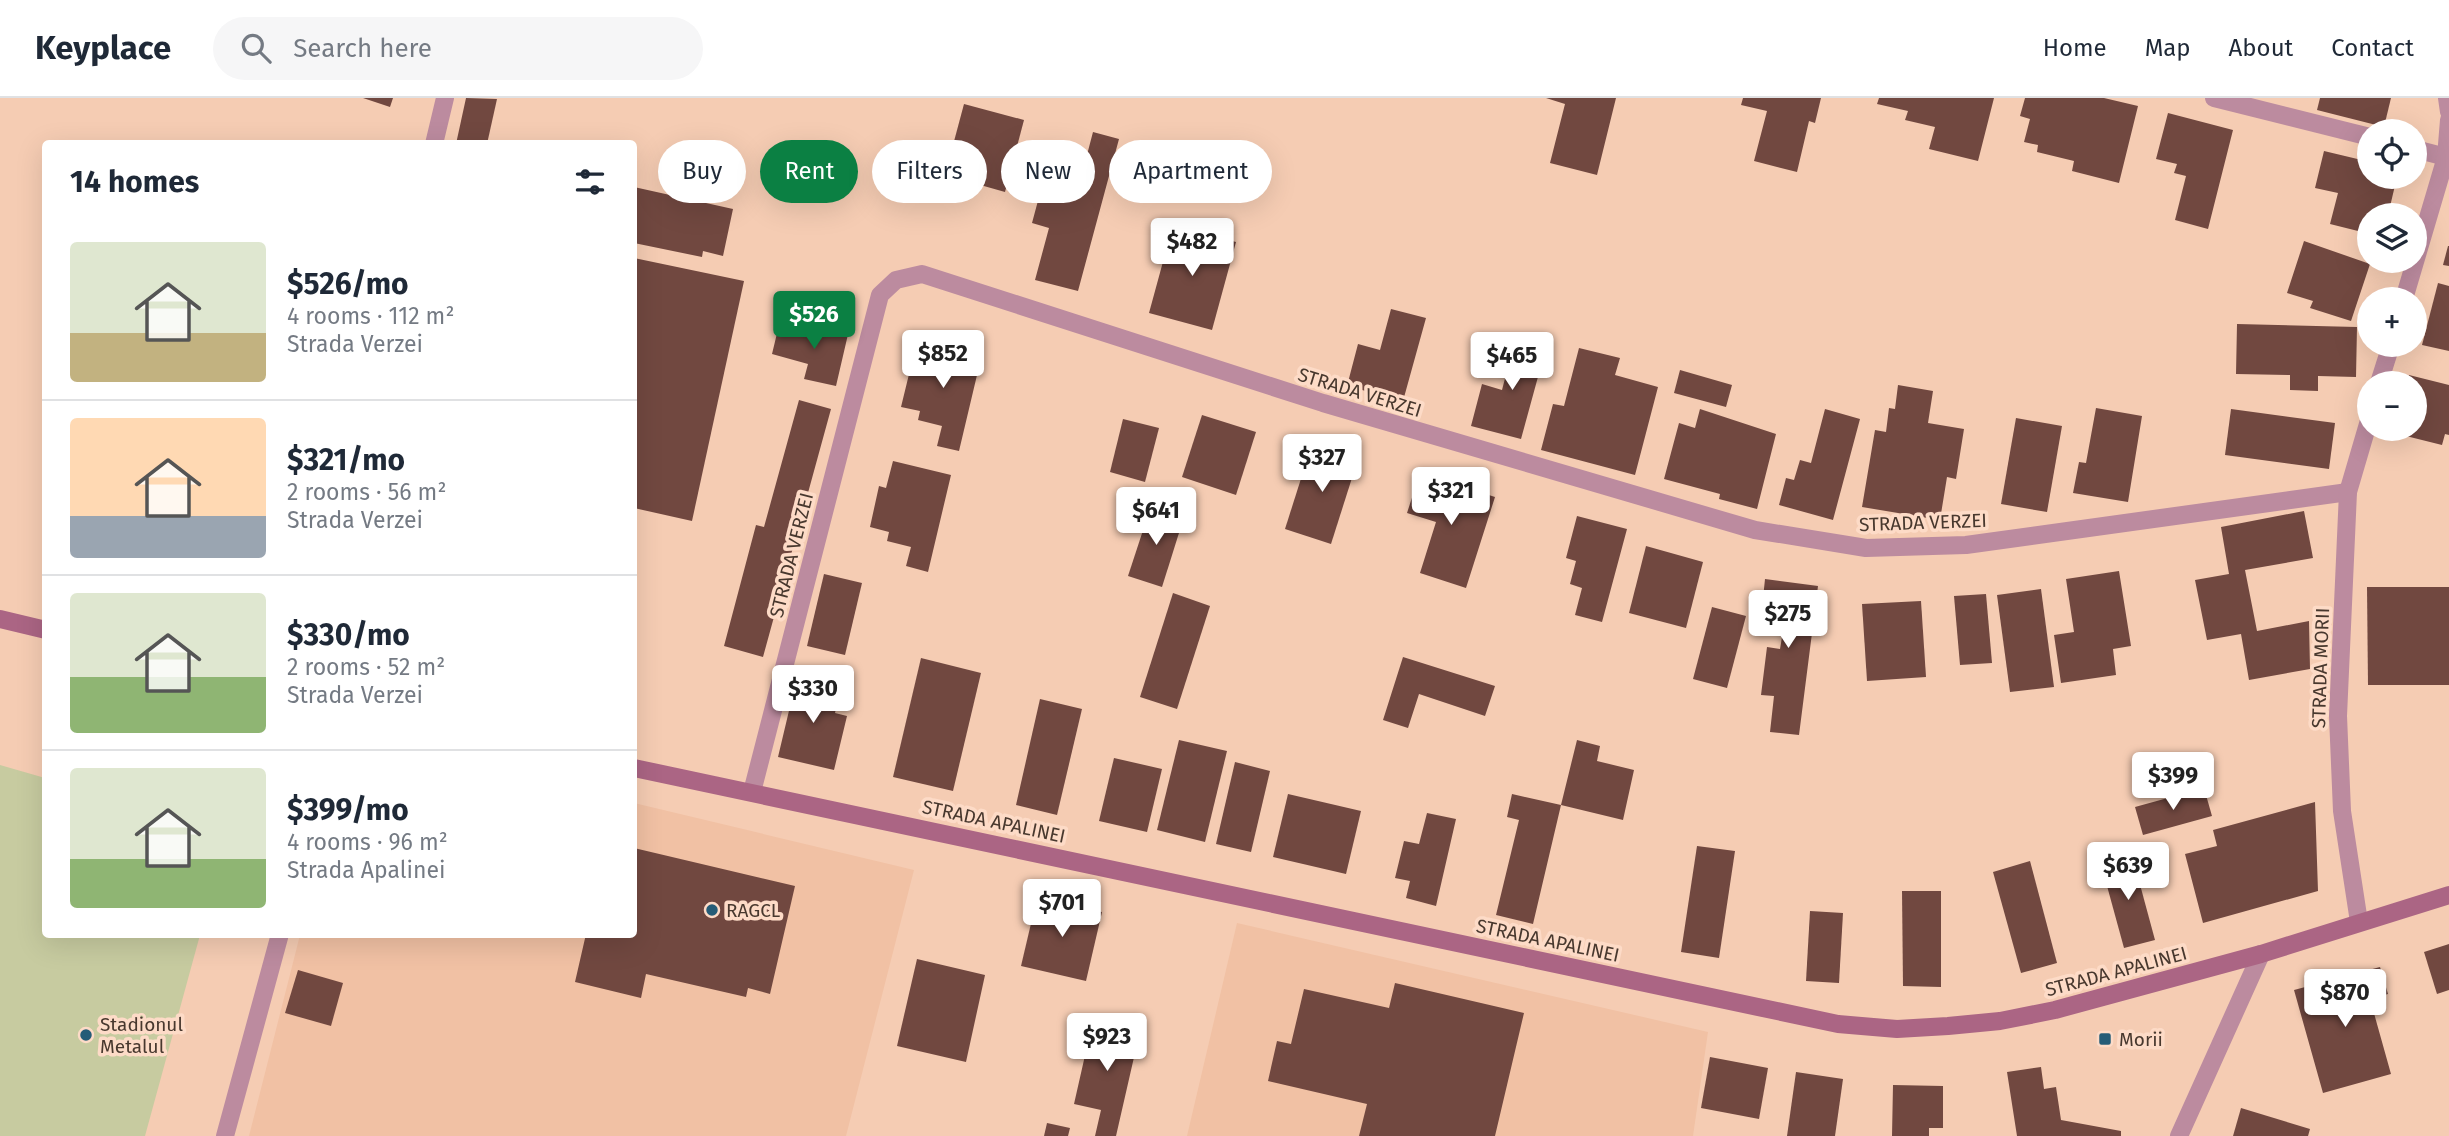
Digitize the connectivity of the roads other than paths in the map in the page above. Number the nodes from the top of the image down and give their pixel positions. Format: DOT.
graph roads {
  1 [pos="445,98"];
  2 [pos="2214,98"];
  3 [pos="2447,98"];
  4 [pos="2449,112"];
  5 [pos="2449,120"];
  6 [pos="2357,134"];
  7 [pos="435,140"];
  8 [pos="2427,152"];
  9 [pos="2446,157"];
  10 [pos="2408,287"];
  11 [pos="2363,441"];
  12 [pos="2348,492"];
  13 [pos="0,619"];
  14 [pos="42,629"];
  15 [pos="637,769"];
  16 [pos="752,792"];
  17 [pos="2449,895"];
  18 [pos="2359,922"];
  19 [pos="279,938"];
  20 [pos="2261,954"];
  21 [pos="225,1136"];
  22 [pos="2179,1136"];
  1 -- 7 [label="street"];
  2 -- 6 [label="street"];
  3 -- 4 [label="street"];
  5 -- 9 [label="street"];
  8 -- 9 [label="street"];
  9 -- 10 [label="street"];
  11 -- 12 [label="street, STRADA MORII"];
  12 -- 16 [label="street, STRADA VERZEI"];
  12 -- 18 [label="street, STRADA MORII"];
  13 -- 14 [label="street"];
  15 -- 16 [label="street, STRADA APALINEI"];
  16 -- 20 [label="street, STRADA APALINEI"];
  17 -- 18 [label="street, STRADA APALINEI"];
  18 -- 20 [label="street, STRADA APALINEI"];
  19 -- 21 [label="street"];
  20 -- 22 [label="street"];
}
